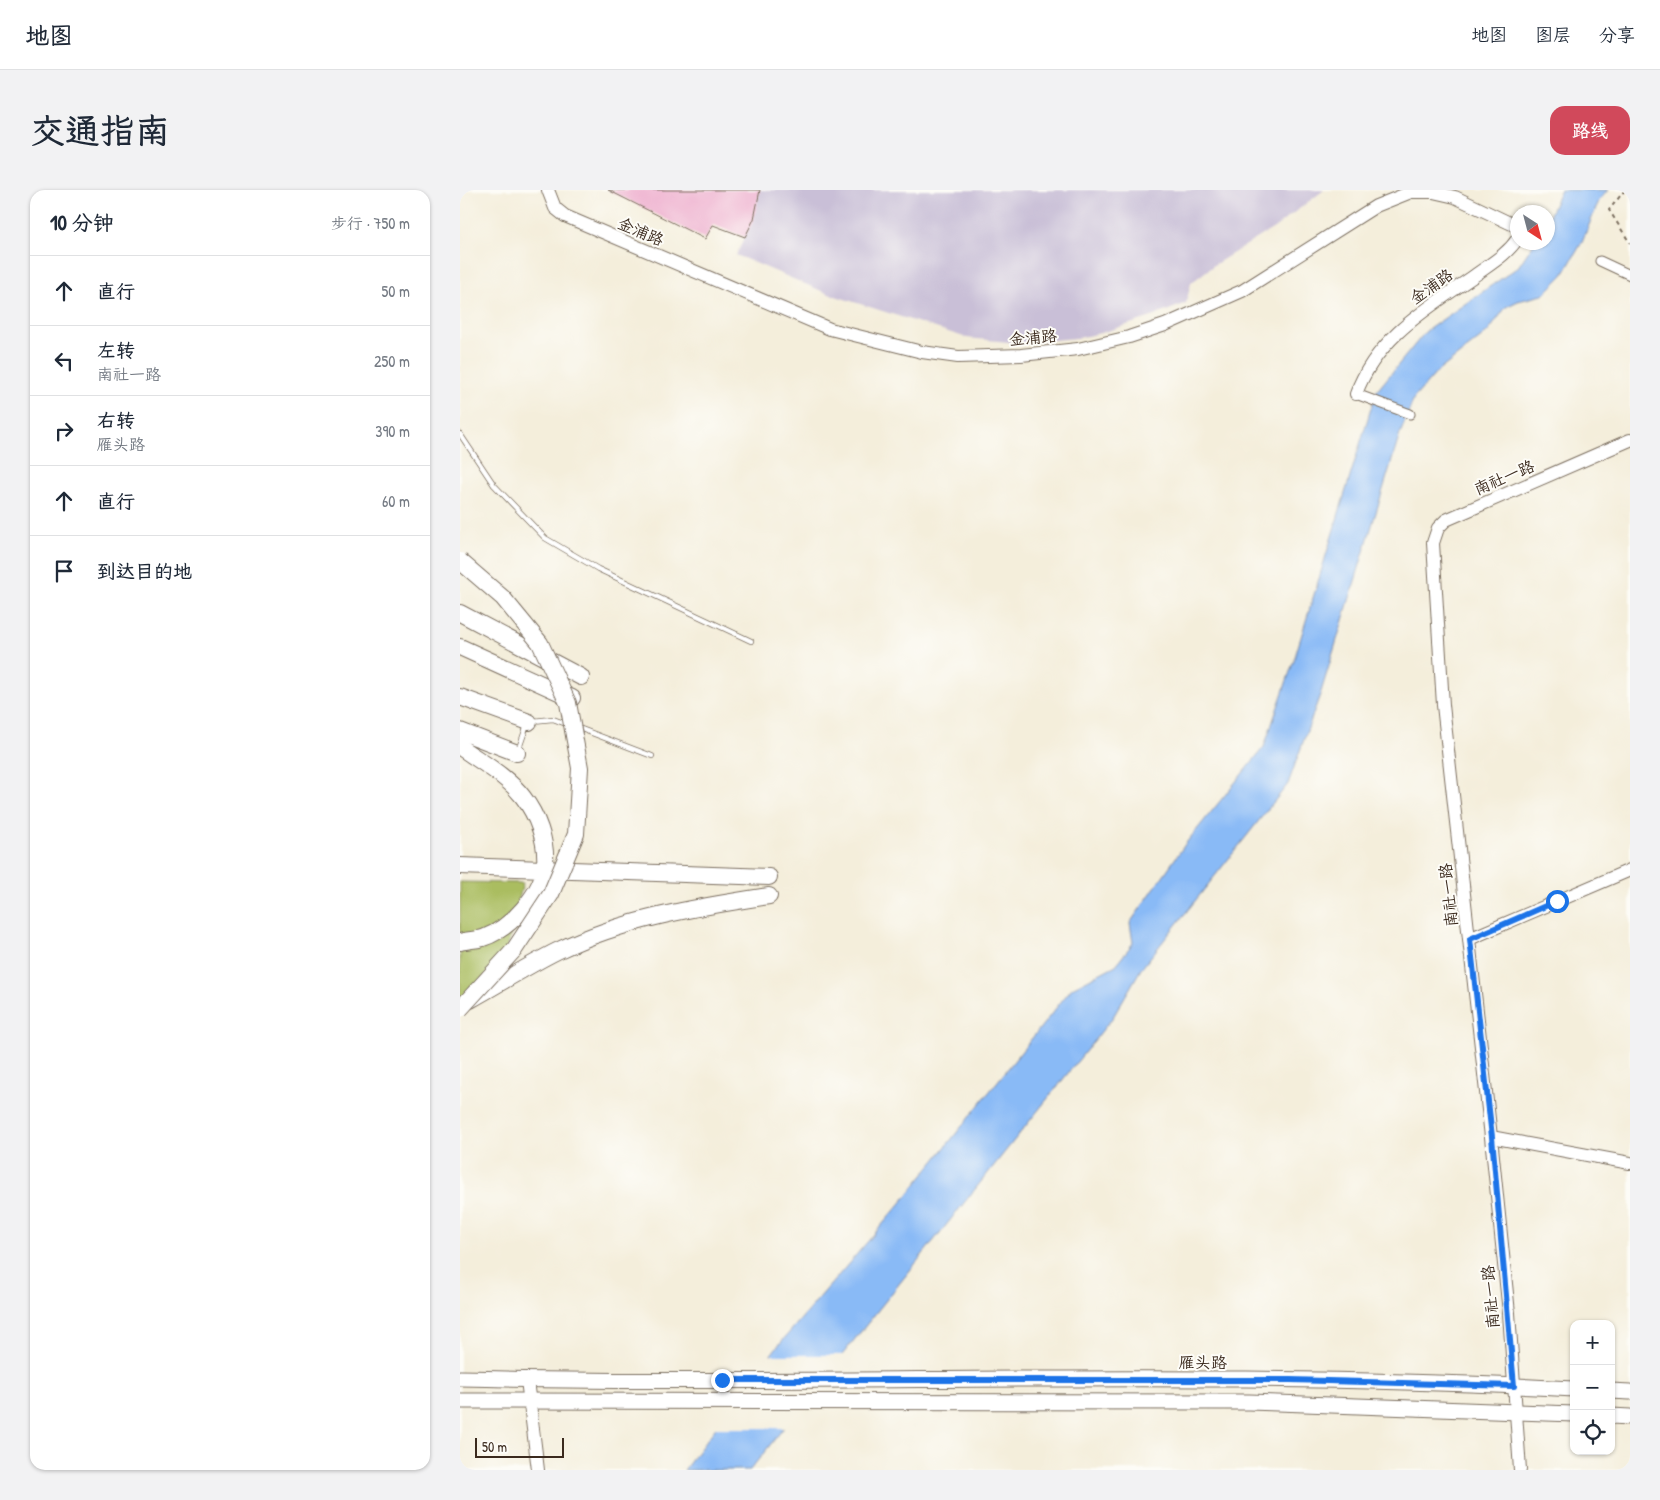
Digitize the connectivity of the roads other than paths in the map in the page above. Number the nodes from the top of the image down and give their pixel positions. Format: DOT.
graph roads {
  1 [pos="548,190"];
  2 [pos="1510,223"];
  3 [pos="1510,247"];
  4 [pos="1600,262"];
  5 [pos="1630,274"];
  6 [pos="1360,395"];
  7 [pos="1410,414"];
  8 [pos="460,434"];
  9 [pos="1630,440"];
  10 [pos="460,561"];
  11 [pos="460,613"];
  12 [pos="751,641"];
  13 [pos="460,647"];
  14 [pos="581,677"];
  15 [pos="460,697"];
  16 [pos="574,698"];
  17 [pos="529,722"];
  18 [pos="460,731"];
  19 [pos="460,747"];
  20 [pos="518,753"];
  21 [pos="652,756"];
  22 [pos="460,866"];
  23 [pos="1630,870"];
  24 [pos="769,877"];
  25 [pos="769,896"];
  26 [pos="1470,939"];
  27 [pos="460,942"];
  28 [pos="465,1004"];
  29 [pos="1492,1137"];
  30 [pos="1630,1163"];
  31 [pos="460,1378"];
  32 [pos="527,1380"];
  33 [pos="1514,1386"];
  34 [pos="1570,1389"];
  35 [pos="1615,1391"];
  36 [pos="1630,1392"];
  37 [pos="460,1401"];
  38 [pos="529,1401"];
  39 [pos="1515,1412"];
  40 [pos="1570,1414"];
  41 [pos="1615,1416"];
  42 [pos="1630,1417"];
  43 [pos="538,1470"];
  44 [pos="1520,1470"];
  1 -- 2 [label="street, 金浦路"];
  3 -- 6 [label="street, 金浦路"];
  4 -- 5 [label="street"];
  6 -- 7 [label="street"];
  8 -- 12 [label="lane"];
  9 -- 26 [label="street, 南社一路"];
  10 -- 28 [label="highway, bridge"];
  11 -- 14 [label="highway"];
  13 -- 16 [label="highway"];
  15 -- 17 [label="highway"];
  17 -- 20 [label="lane"];
  17 -- 21 [label="lane"];
  18 -- 20 [label="highway"];
  19 -- 27 [label="highway"];
  22 -- 24 [label="highway"];
  23 -- 26 [label="street"];
  25 -- 28 [label="highway"];
  26 -- 29 [label="street, 南社一路"];
  29 -- 30 [label="street"];
  29 -- 33 [label="street, 南社一路"];
  31 -- 32 [label="main road, 雁头路"];
  32 -- 33 [label="main road, 雁头路"];
  32 -- 38 [label="street"];
  33 -- 34 [label="main road, 雁头路"];
  33 -- 39 [label="street, 南社一路"];
  35 -- 36 [label="main road"];
  37 -- 38 [label="main road"];
  38 -- 39 [label="main road"];
  38 -- 43 [label="street"];
  39 -- 40 [label="main road"];
  39 -- 44 [label="street, 南社一路"];
  41 -- 42 [label="main road"];
}
